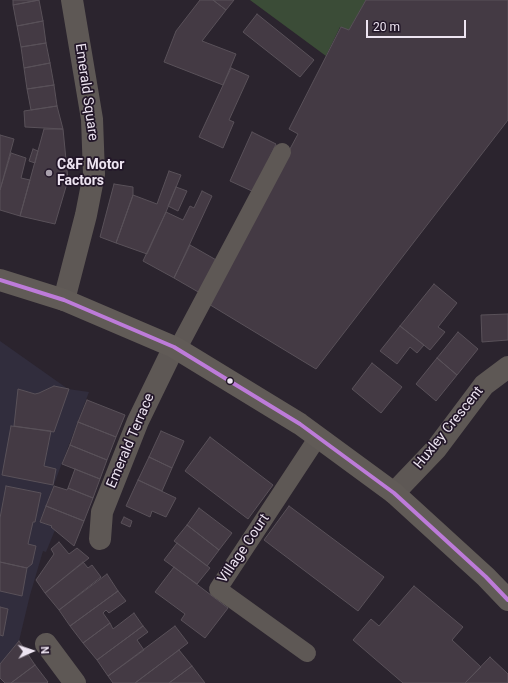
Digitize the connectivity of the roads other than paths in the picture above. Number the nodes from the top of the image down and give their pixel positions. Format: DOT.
graph roads {
  1 [pos="72,0"];
  2 [pos="282,152"];
  3 [pos="0,280"];
  4 [pos="64,300"];
  5 [pos="175,348"];
  6 [pos="508,367"];
  7 [pos="318,438"];
  8 [pos="394,493"];
  9 [pos="100,539"];
  10 [pos="508,600"];
  11 [pos="46,644"];
  12 [pos="307,653"];
  13 [pos="75,683"];
  1 -- 4 [label="street, Emerald Square"];
  2 -- 5 [label="lane"];
  3 -- 4 [label="main road"];
  4 -- 5 [label="main road"];
  5 -- 7 [label="main road"];
  5 -- 9 [label="street, Emerald Terrace"];
  6 -- 8 [label="street, Huxley Crescent"];
  7 -- 8 [label="main road"];
  7 -- 12 [label="lane, Village Court"];
  8 -- 10 [label="main road"];
  11 -- 13 [label="street"];
}
